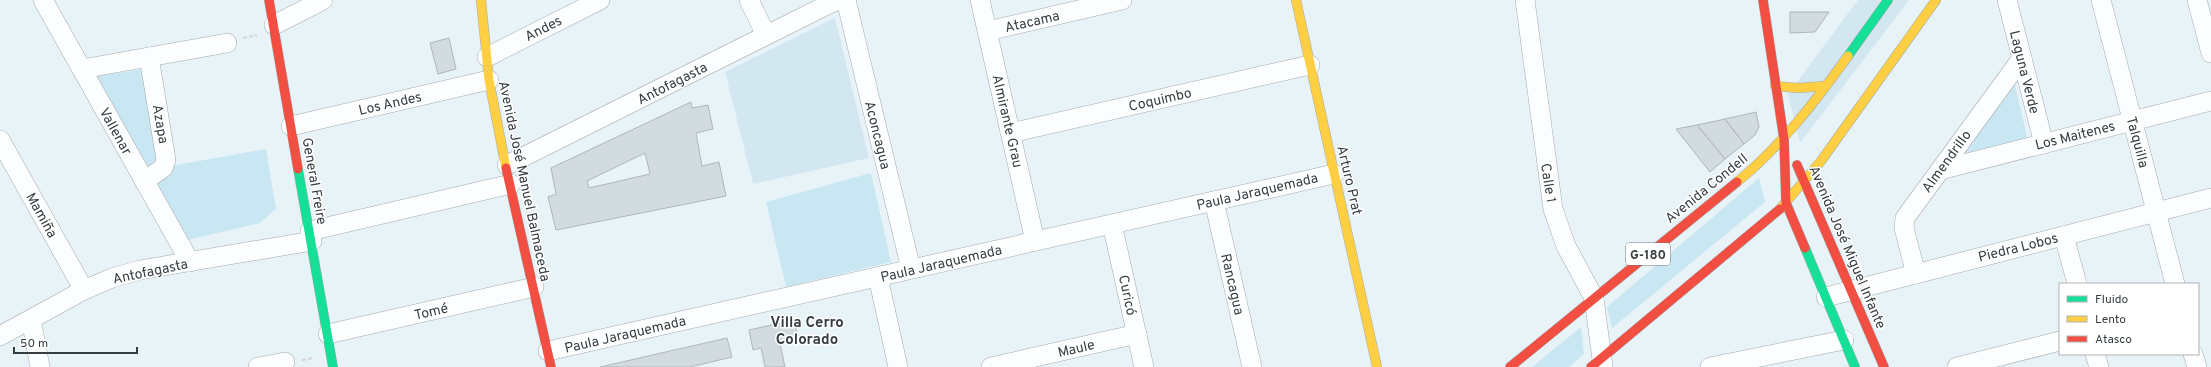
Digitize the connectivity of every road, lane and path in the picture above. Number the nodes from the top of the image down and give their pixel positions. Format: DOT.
graph roads {
  1 [pos="43,0"];
  2 [pos="269,0"];
  3 [pos="323,0"];
  4 [pos="481,0"];
  5 [pos="600,0"];
  6 [pos="749,0"];
  7 [pos="837,0"];
  8 [pos="846,0"];
  9 [pos="980,0"];
  10 [pos="1122,0"];
  11 [pos="1296,0"];
  12 [pos="1525,0"];
  13 [pos="1763,0"];
  14 [pos="1888,0"];
  15 [pos="1936,0"];
  16 [pos="2006,0"];
  17 [pos="2101,0"];
  18 [pos="2197,0"];
  19 [pos="274,28"];
  20 [pos="988,31"];
  21 [pos="766,35"];
  22 [pos="227,43"];
  23 [pos="2211,53"];
  24 [pos="149,57"];
  25 [pos="487,57"];
  26 [pos="2022,58"];
  27 [pos="1310,65"];
  28 [pos="82,69"];
  29 [pos="489,80"];
  30 [pos="1775,86"];
  31 [pos="1826,86"];
  32 [pos="2211,101"];
  33 [pos="2133,121"];
  34 [pos="291,126"];
  35 [pos="1010,133"];
  36 [pos="1784,139"];
  37 [pos="0,140"];
  38 [pos="2044,144"];
  39 [pos="1940,170"];
  40 [pos="1334,174"];
  41 [pos="509,175"];
  42 [pos="1805,180"];
  43 [pos="144,181"];
  44 [pos="2211,198"];
  45 [pos="1214,201"];
  46 [pos="1786,203"];
  47 [pos="2156,212"];
  48 [pos="1112,224"];
  49 [pos="311,236"];
  50 [pos="2064,236"];
  51 [pos="1035,241"];
  52 [pos="190,262"];
  53 [pos="911,269"];
  54 [pos="1916,274"];
  55 [pos="878,277"];
  56 [pos="2077,283"];
  57 [pos="2175,283"];
  58 [pos="534,287"];
  59 [pos="84,290"];
  60 [pos="1851,290"];
  61 [pos="1826,297"];
  62 [pos="1594,298"];
  63 [pos="31,319"];
  64 [pos="328,334"];
  65 [pos="1136,334"];
  66 [pos="0,336"];
  67 [pos="1844,340"];
  68 [pos="2059,341"];
  69 [pos="331,355"];
  70 [pos="2095,355"];
  71 [pos="2193,355"];
  72 [pos="550,359"];
  73 [pos="285,362"];
  74 [pos="1599,364"];
  75 [pos="40,367"];
  76 [pos="258,367"];
  77 [pos="333,367"];
  78 [pos="898,367"];
  79 [pos="992,367"];
  80 [pos="1144,367"];
  81 [pos="1252,367"];
  82 [pos="1377,367"];
  83 [pos="1510,367"];
  84 [pos="1710,367"];
  85 [pos="1855,367"];
  86 [pos="1884,367"];
  87 [pos="1957,367"];
  88 [pos="2099,367"];
  89 [pos="2197,367"];
  1 -- 28 [label="street, Vallenar"];
  2 -- 19 [label="main road, General Freire"];
  3 -- 19 [label="street"];
  4 -- 25 [label="main road, Avenida José Manuel Balmaceda"];
  5 -- 25 [label="street, Andes"];
  6 -- 21 [label="street"];
  7 -- 21 [label="street, Antofagasta"];
  8 -- 53 [label="street, Aconcagua"];
  9 -- 20 [label="street, Almirante Grau"];
  10 -- 20 [label="street, Atacama"];
  11 -- 27 [label="main road, Arturo Prat"];
  12 -- 62 [label="street, Calle 1"];
  13 -- 30 [label="main road, Avenida José Miguel Infante"];
  14 -- 31 [label="main road, Avenida Condell / G-180"];
  15 -- 42 [label="main road"];
  16 -- 26 [label="street, Laguna Verde"];
  17 -- 33 [label="street, Talquilla"];
  18 -- 23 [label="street"];
  19 -- 22 [label="path"];
  19 -- 34 [label="main road, General Freire"];
  20 -- 35 [label="street, Almirante Grau"];
  21 -- 41 [label="street, Antofagasta"];
  22 -- 24 [label="street"];
  24 -- 28 [label="street"];
  24 -- 43 [label="street, Azapa"];
  25 -- 29 [label="main road, Avenida José Manuel Balmaceda"];
  26 -- 38 [label="street, Laguna Verde"];
  26 -- 39 [label="street, Almendrillo"];
  27 -- 35 [label="street, Coquimbo"];
  27 -- 40 [label="main road, Arturo Prat"];
  28 -- 43 [label="street, Vallenar"];
  29 -- 34 [label="street, Los Andes"];
  29 -- 41 [label="main road, Avenida José Manuel Balmaceda"];
  30 -- 31 [label="main road"];
  30 -- 36 [label="main road, Avenida José Miguel Infante"];
  31 -- 36 [label="main road, Avenida Condell / G-180"];
  32 -- 33 [label="street, Los Maitenes"];
  33 -- 38 [label="street, Los Maitenes"];
  33 -- 47 [label="street, Talquilla"];
  34 -- 49 [label="main road, General Freire"];
  35 -- 51 [label="street, Almirante Grau"];
  36 -- 42 [label="main road, Avenida José Miguel Infante"];
  36 -- 46 [label="main road, Avenida José Miguel Infante"];
  36 -- 62 [label="main road, Avenida Condell / G-180"];
  37 -- 59 [label="street, Mamiña"];
  38 -- 39 [label="street, Los Maitenes"];
  39 -- 54 [label="street, Almendrillo"];
  40 -- 45 [label="street, Paula Jaraquemada"];
  40 -- 82 [label="main road, Arturo Prat"];
  41 -- 49 [label="street, Antofagasta"];
  41 -- 58 [label="main road, Avenida José Manuel Balmaceda"];
  42 -- 46 [label="main road"];
  42 -- 60 [label="main road, Avenida José Miguel Infante"];
  43 -- 52 [label="street, Vallenar"];
  44 -- 47 [label="street, Piedra Lobos"];
  45 -- 48 [label="street, Paula Jaraquemada"];
  45 -- 81 [label="street, Rancagua"];
  46 -- 61 [label="main road, Avenida José Miguel Infante"];
  46 -- 74 [label="main road"];
  47 -- 50 [label="street, Piedra Lobos"];
  47 -- 57 [label="street, Talquilla"];
  48 -- 51 [label="street, Paula Jaraquemada"];
  48 -- 65 [label="street, Curicó"];
  49 -- 52 [label="street, Antofagasta"];
  49 -- 64 [label="main road, General Freire"];
  50 -- 54 [label="street, Piedra Lobos"];
  50 -- 56 [label="street"];
  51 -- 53 [label="street, Paula Jaraquemada"];
  52 -- 59 [label="street, Antofagasta"];
  53 -- 55 [label="street, Paula Jaraquemada"];
  54 -- 60 [label="street, Piedra Lobos"];
  55 -- 72 [label="street, Paula Jaraquemada"];
  55 -- 78 [label="street"];
  58 -- 64 [label="street, Tomé"];
  58 -- 72 [label="main road, Avenida José Manuel Balmaceda"];
  59 -- 63 [label="street, Antofagasta"];
  60 -- 61 [label="street, Piedra Lobos"];
  60 -- 86 [label="main road, Avenida José Miguel Infante"];
  61 -- 67 [label="main road, Avenida José Miguel Infante"];
  62 -- 74 [label="street, Calle 1"];
  62 -- 83 [label="main road, Avenida Condell / G-180"];
  63 -- 66 [label="street, Antofagasta"];
  63 -- 75 [label="street"];
  64 -- 69 [label="main road, General Freire"];
  65 -- 79 [label="street, Maule"];
  65 -- 80 [label="street, Curicó"];
  67 -- 84 [label="street"];
  67 -- 85 [label="main road, Avenida José Miguel Infante"];
  68 -- 87 [label="street"];
  69 -- 73 [label="path"];
  69 -- 77 [label="main road, General Freire"];
  70 -- 88 [label="street"];
  71 -- 89 [label="street"];
  73 -- 76 [label="street"];
}
